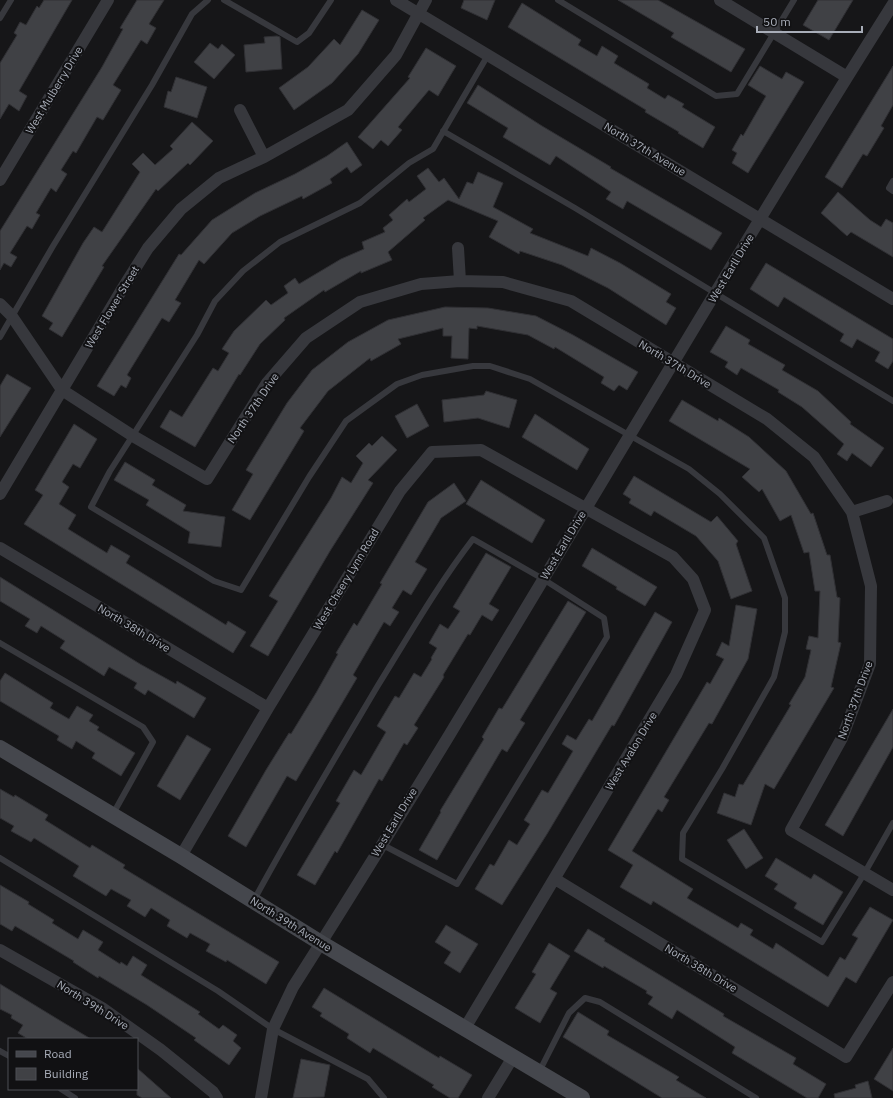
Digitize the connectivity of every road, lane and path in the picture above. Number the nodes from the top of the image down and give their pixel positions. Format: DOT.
graph roads {
  1 [pos="11,0"];
  2 [pos="108,0"];
  3 [pos="208,0"];
  4 [pos="224,0"];
  5 [pos="331,0"];
  6 [pos="396,0"];
  7 [pos="426,0"];
  8 [pos="558,0"];
  9 [pos="720,0"];
  10 [pos="794,0"];
  11 [pos="893,4"];
  12 [pos="418,13"];
  13 [pos="0,18"];
  14 [pos="774,33"];
  15 [pos="488,55"];
  16 [pos="847,77"];
  17 [pos="240,110"];
  18 [pos="443,131"];
  19 [pos="264,157"];
  20 [pos="0,180"];
  21 [pos="893,181"];
  22 [pos="893,191"];
  23 [pos="760,218"];
  24 [pos="458,248"];
  25 [pos="460,281"];
  26 [pos="716,293"];
  27 [pos="893,299"];
  28 [pos="0,304"];
  29 [pos="11,315"];
  30 [pos="0,336"];
  31 [pos="674,363"];
  32 [pos="62,390"];
  33 [pos="893,402"];
  34 [pos="630,435"];
  35 [pos="133,436"];
  36 [pos="0,494"];
  37 [pos="887,501"];
  38 [pos="584,509"];
  39 [pos="852,512"];
  40 [pos="0,548"];
  41 [pos="543,579"];
  42 [pos="0,643"];
  43 [pos="268,708"];
  44 [pos="0,748"];
  45 [pos="112,814"];
  46 [pos="893,824"];
  47 [pos="381,844"];
  48 [pos="181,856"];
  49 [pos="0,858"];
  50 [pos="864,874"];
  51 [pos="555,879"];
  52 [pos="893,890"];
  53 [pos="254,900"];
  54 [pos="321,943"];
  55 [pos="0,950"];
  56 [pos="893,982"];
  57 [pos="465,1028"];
  58 [pos="273,1029"];
  59 [pos="513,1057"];
  60 [pos="539,1072"];
  61 [pos="63,1090"];
  62 [pos="75,1098"];
  63 [pos="218,1098"];
  64 [pos="261,1098"];
  65 [pos="384,1098"];
  66 [pos="488,1098"];
  67 [pos="582,1098"];
  68 [pos="756,1098"];
  1 -- 13 [label="lane"];
  2 -- 20 [label="street, West Mulberry Drive"];
  3 -- 29 [label="lane"];
  4 -- 5 [label="lane"];
  6 -- 12 [label="street, North 37th Avenue"];
  7 -- 12 [label="street, West Flower Street"];
  8 -- 14 [label="lane"];
  9 -- 14 [label="street"];
  10 -- 14 [label="lane"];
  11 -- 16 [label="street, West Earll Drive"];
  12 -- 15 [label="street, North 37th Avenue"];
  12 -- 19 [label="street, West Flower Street"];
  14 -- 16 [label="street"];
  15 -- 18 [label="lane"];
  15 -- 23 [label="street, North 37th Avenue"];
  16 -- 23 [label="street, West Earll Drive"];
  17 -- 19 [label="street"];
  18 -- 26 [label="lane"];
  18 -- 35 [label="lane"];
  19 -- 32 [label="street, West Flower Street"];
  21 -- 22 [label="lane"];
  23 -- 26 [label="street, West Earll Drive"];
  23 -- 27 [label="street, North 37th Avenue"];
  24 -- 25 [label="street"];
  25 -- 31 [label="street, North 37th Drive"];
  25 -- 35 [label="street, North 37th Drive"];
  26 -- 31 [label="street, West Earll Drive"];
  26 -- 33 [label="lane"];
  28 -- 29 [label="street"];
  29 -- 30 [label="lane"];
  29 -- 32 [label="street"];
  31 -- 34 [label="street, West Earll Drive"];
  31 -- 39 [label="street, North 37th Drive"];
  32 -- 35 [label="street, North 37th Drive"];
  32 -- 36 [label="street, West Flower Street"];
  34 -- 35 [label="lane"];
  34 -- 38 [label="street, West Earll Drive"];
  34 -- 50 [label="lane"];
  37 -- 39 [label="street"];
  38 -- 41 [label="street, West Earll Drive"];
  38 -- 43 [label="street, West Cheery Lynn Road"];
  38 -- 51 [label="street, West Avalon Drive"];
  39 -- 50 [label="street, North 37th Drive"];
  40 -- 43 [label="street, North 38th Drive"];
  41 -- 47 [label="street, West Earll Drive"];
  41 -- 47 [label="lane"];
  41 -- 53 [label="lane"];
  42 -- 45 [label="lane"];
  43 -- 48 [label="street, West Cheery Lynn Road"];
  44 -- 45 [label="street, North 39th Avenue"];
  45 -- 48 [label="street, North 39th Avenue"];
  46 -- 50 [label="lane"];
  47 -- 54 [label="street, West Earll Drive"];
  48 -- 53 [label="street, North 39th Avenue"];
  49 -- 58 [label="lane"];
  50 -- 52 [label="street"];
  51 -- 56 [label="street, North 38th Drive"];
  51 -- 57 [label="street, West Avalon Drive"];
  53 -- 54 [label="street, North 39th Avenue"];
  54 -- 57 [label="street, North 39th Avenue"];
  54 -- 58 [label="street, West Earll Drive"];
  55 -- 63 [label="street, North 39th Drive"];
  57 -- 59 [label="street, North 39th Avenue"];
  58 -- 64 [label="street, West Earll Drive"];
  58 -- 65 [label="lane"];
  59 -- 60 [label="street, North 39th Avenue"];
  59 -- 66 [label="street"];
  60 -- 67 [label="street, North 39th Avenue"];
  60 -- 68 [label="lane"];
  61 -- 62 [label="lane"];
}
